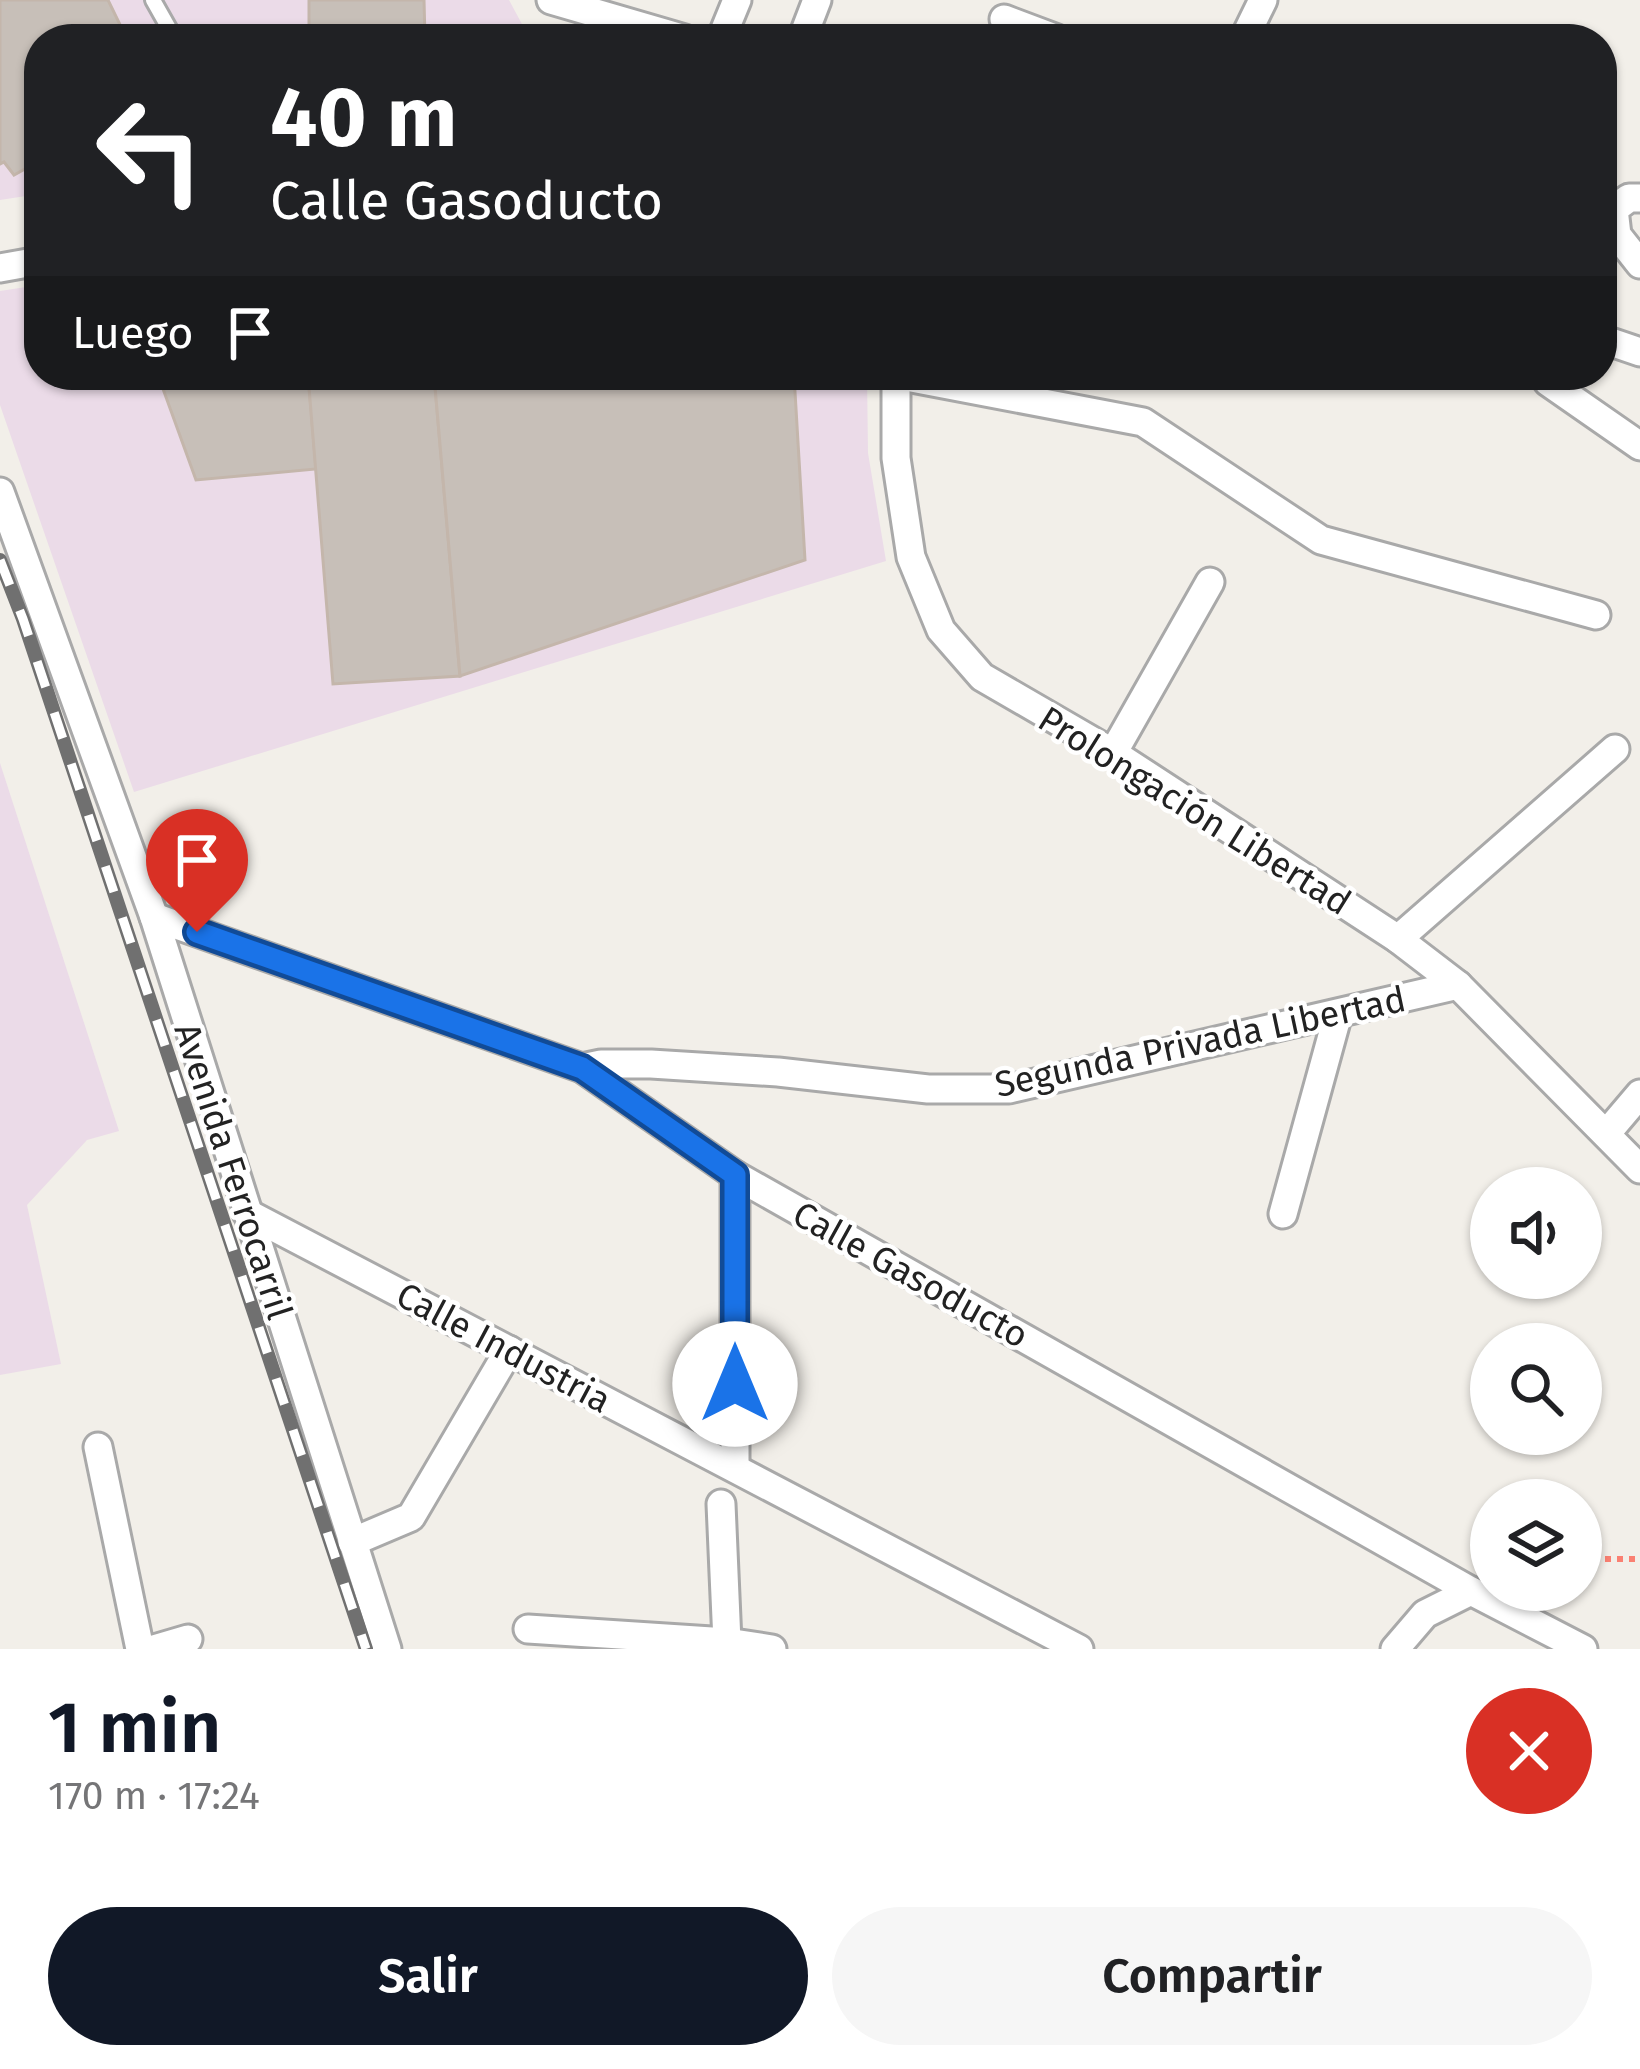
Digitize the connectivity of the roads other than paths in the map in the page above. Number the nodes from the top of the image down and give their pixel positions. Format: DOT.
graph roads {
  1 [pos="551,0"];
  2 [pos="633,24"];
  3 [pos="1617,228"];
  4 [pos="1640,264"];
  5 [pos="896,390"];
  6 [pos="975,390"];
  7 [pos="1560,390"];
  8 [pos="1640,446"];
  9 [pos="0,492"];
  10 [pos="1210,582"];
  11 [pos="1596,615"];
  12 [pos="1615,749"];
  13 [pos="1113,753"];
  14 [pos="154,917"];
  15 [pos="1398,939"];
  16 [pos="1459,985"];
  17 [pos="1338,1014"];
  18 [pos="582,1068"];
  19 [pos="1640,1094"];
  20 [pos="1606,1135"];
  21 [pos="1640,1169"];
  22 [pos="735,1175"];
  23 [pos="247,1213"];
  24 [pos="1283,1214"];
  25 [pos="508,1350"];
  26 [pos="98,1447"];
  27 [pos="735,1467"];
  28 [pos="721,1504"];
  29 [pos="352,1542"];
  30 [pos="1470,1591"];
  31 [pos="1470,1592"];
  32 [pos="1508,1611"];
  33 [pos="528,1629"];
  34 [pos="188,1640"];
  35 [pos="727,1642"];
  36 [pos="140,1649"];
  37 [pos="154,1649"];
  38 [pos="386,1649"];
  39 [pos="772,1649"];
  40 [pos="1079,1649"];
  41 [pos="1395,1649"];
  42 [pos="1583,1649"];
  1 -- 2 [label="street"];
  3 -- 4 [label="street"];
  5 -- 13 [label="street, Prolongación Libertad"];
  6 -- 11 [label="street"];
  7 -- 8 [label="street"];
  9 -- 14 [label="street, Avenida Ferrocarril"];
  10 -- 13 [label="street"];
  12 -- 15 [label="street"];
  13 -- 15 [label="street, Prolongación Libertad"];
  14 -- 18 [label="street, Calle Gasoducto"];
  14 -- 23 [label="street, Avenida Ferrocarril"];
  15 -- 16 [label="street, Prolongación Libertad"];
  16 -- 17 [label="street, Segunda Privada Libertad"];
  16 -- 20 [label="street, Prolongación Libertad"];
  17 -- 18 [label="street, Segunda Privada Libertad"];
  17 -- 24 [label="street"];
  18 -- 22 [label="street, Calle Gasoducto"];
  19 -- 20 [label="street"];
  20 -- 21 [label="street, Prolongación Libertad"];
  22 -- 27 [label="street"];
  22 -- 30 [label="street, Calle Gasoducto"];
  23 -- 25 [label="street, Calle Industria"];
  23 -- 29 [label="street, Avenida Ferrocarril"];
  25 -- 27 [label="street, Calle Industria"];
  25 -- 29 [label="street"];
  26 -- 36 [label="street"];
  27 -- 40 [label="street, Calle Industria"];
  28 -- 35 [label="street"];
  29 -- 38 [label="street, Avenida Ferrocarril"];
  31 -- 41 [label="street"];
  32 -- 42 [label="street, Calle Gasoducto"];
  33 -- 35 [label="street"];
  34 -- 37 [label="street"];
  35 -- 39 [label="street"];
}
